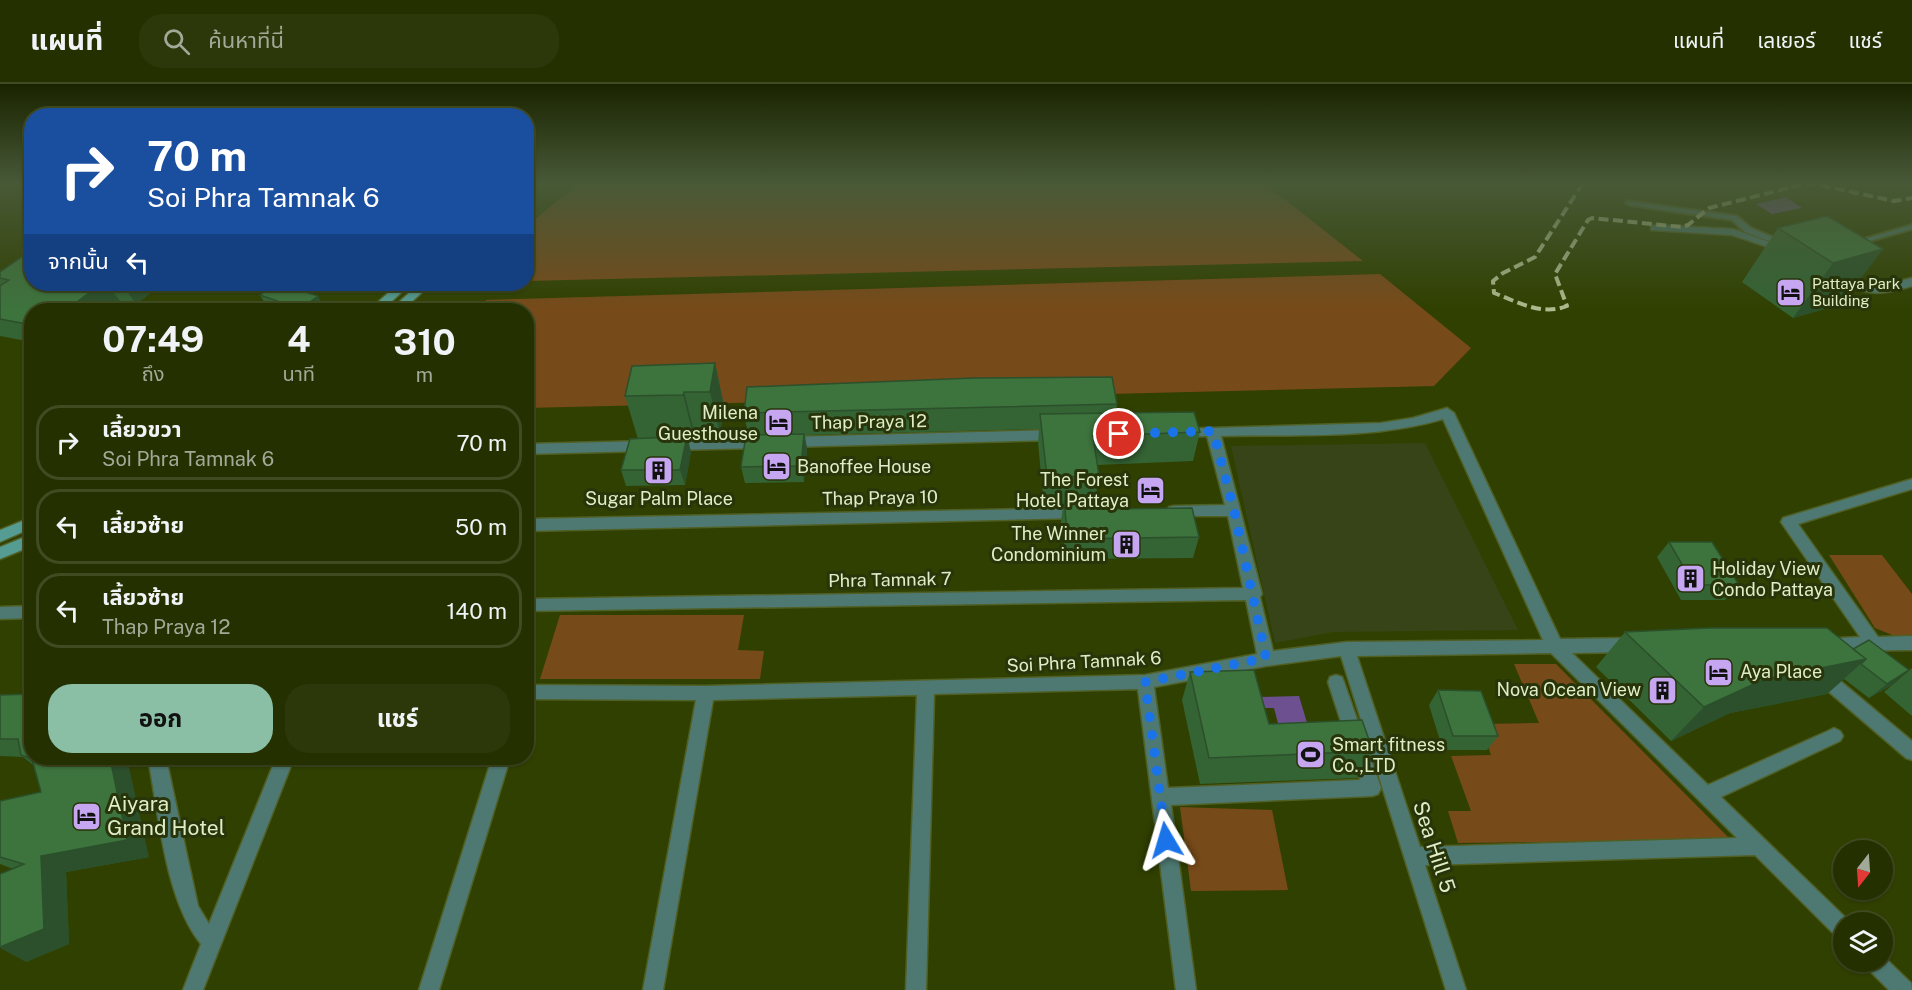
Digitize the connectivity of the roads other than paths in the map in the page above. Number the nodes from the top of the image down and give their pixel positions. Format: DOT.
graph roads {
  1 [pos="1742,225"];
  2 [pos="1912,227"];
  3 [pos="1655,228"];
  4 [pos="1847,246"];
  5 [pos="1799,253"];
  6 [pos="1827,273"];
  7 [pos="1912,282"];
  8 [pos="397,291"];
  9 [pos="417,291"];
  10 [pos="383,303"];
  11 [pos="404,303"];
  12 [pos="1213,431"];
  13 [pos="1166,432"];
  14 [pos="1071,435"];
  15 [pos="534,449"];
  16 [pos="1912,484"];
  17 [pos="1234,510"];
  18 [pos="1164,512"];
  19 [pos="1093,513"];
  20 [pos="534,525"];
  21 [pos="24,526"];
  22 [pos="0,536"];
  23 [pos="24,543"];
  24 [pos="0,553"];
  25 [pos="1254,594"];
  26 [pos="534,605"];
  27 [pos="24,612"];
  28 [pos="0,613"];
  29 [pos="1873,642"];
  30 [pos="1912,643"];
  31 [pos="1554,645"];
  32 [pos="1647,645"];
  33 [pos="1347,649"];
  34 [pos="1266,658"];
  35 [pos="1145,682"];
  36 [pos="1336,682"];
  37 [pos="926,689"];
  38 [pos="534,692"];
  39 [pos="706,693"];
  40 [pos="1833,736"];
  41 [pos="1912,752"];
  42 [pos="159,765"];
  43 [pos="282,765"];
  44 [pos="499,765"];
  45 [pos="1707,794"];
  46 [pos="1161,797"];
  47 [pos="1759,846"];
  48 [pos="1413,856"];
  49 [pos="1833,919"];
  50 [pos="211,941"];
  51 [pos="1885,972"];
  52 [pos="193,990"];
  53 [pos="429,990"];
  54 [pos="653,990"];
  55 [pos="916,990"];
  56 [pos="1186,990"];
  57 [pos="1455,990"];
  58 [pos="1904,990"];
  1 -- 5 [label="street"];
  2 -- 4 [label="street"];
  3 -- 5 [label="street"];
  6 -- 7 [label="street"];
  8 -- 10 [label="main road"];
  9 -- 11 [label="main road"];
  12 -- 13 [label="street"];
  12 -- 17 [label="street"];
  12 -- 31 [label="street"];
  14 -- 15 [label="street, Thap Praya 12"];
  16 -- 29 [label="street"];
  17 -- 18 [label="street"];
  17 -- 25 [label="street"];
  19 -- 20 [label="street, Thap Praya 10"];
  21 -- 22 [label="main road"];
  23 -- 24 [label="main road"];
  25 -- 26 [label="street, Phra Tamnak 7"];
  25 -- 34 [label="street"];
  27 -- 28 [label="street"];
  29 -- 30 [label="street"];
  29 -- 41 [label="street"];
  31 -- 32 [label="street, Soi Phra Tamnak 6"];
  31 -- 33 [label="street, Soi Phra Tamnak 6"];
  31 -- 45 [label="street"];
  33 -- 34 [label="street, Soi Phra Tamnak 6"];
  33 -- 48 [label="street, Sea Hill 5"];
  34 -- 35 [label="street, Soi Phra Tamnak 6"];
  35 -- 37 [label="street, Soi Phra Tamnak 6"];
  35 -- 46 [label="street"];
  36 -- 46 [label="street"];
  37 -- 39 [label="street, Soi Phra Tamnak 6"];
  37 -- 55 [label="street"];
  38 -- 39 [label="street, Soi Phra Tamnak 6"];
  39 -- 54 [label="street"];
  40 -- 45 [label="street"];
  42 -- 50 [label="street"];
  43 -- 50 [label="street"];
  44 -- 53 [label="street"];
  45 -- 47 [label="street"];
  46 -- 56 [label="street"];
  47 -- 48 [label="street"];
  47 -- 49 [label="street"];
  48 -- 57 [label="street, Sea Hill 5"];
  50 -- 52 [label="street"];
  51 -- 58 [label="street"];
}
